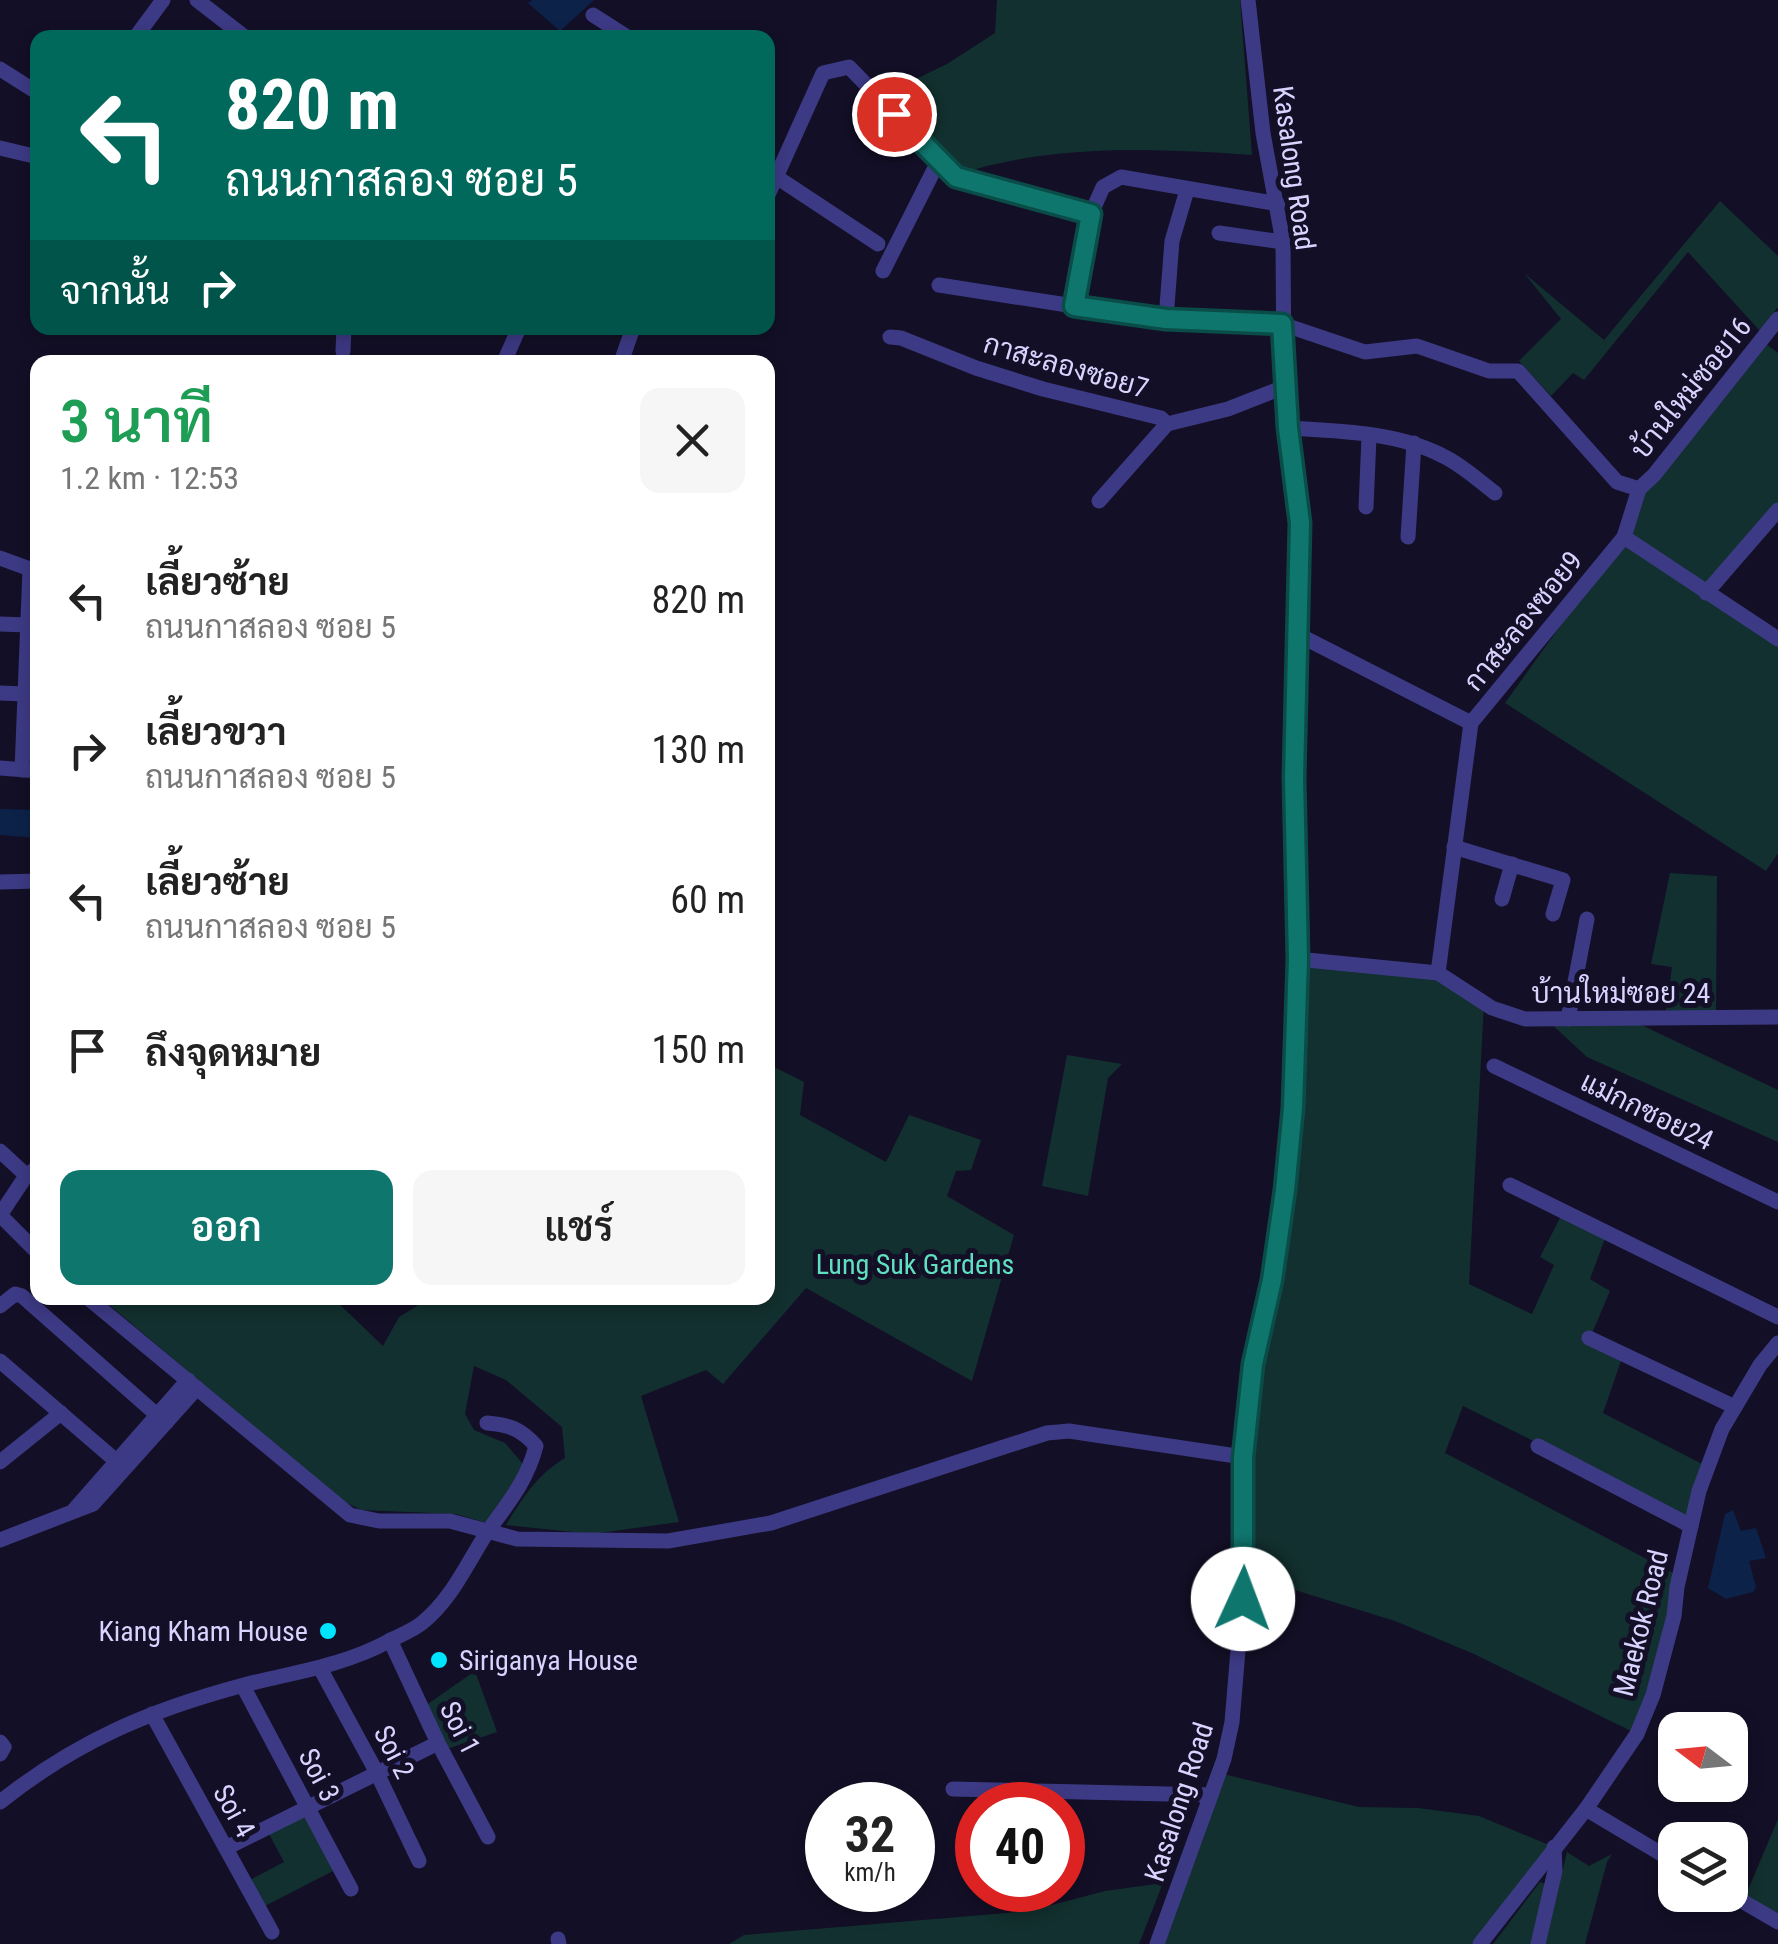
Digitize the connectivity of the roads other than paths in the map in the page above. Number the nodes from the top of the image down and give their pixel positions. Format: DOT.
graph roads {
  1 [pos="163,0"];
  2 [pos="197,0"];
  3 [pos="1248,0"];
  4 [pos="593,15"];
  5 [pos="141,30"];
  6 [pos="236,30"];
  7 [pos="616,30"];
  8 [pos="0,69"];
  9 [pos="30,88"];
  10 [pos="0,148"];
  11 [pos="30,155"];
  12 [pos="939,160"];
  13 [pos="775,174"];
  14 [pos="775,177"];
  15 [pos="1187,190"];
  16 [pos="1278,204"];
  17 [pos="1091,214"];
  18 [pos="1220,234"];
  19 [pos="1283,242"];
  20 [pos="878,244"];
  21 [pos="883,271"];
  22 [pos="939,285"];
  23 [pos="1074,306"];
  24 [pos="1166,319"];
  25 [pos="1778,319"];
  26 [pos="1282,324"];
  27 [pos="343,335"];
  28 [pos="890,337"];
  29 [pos="342,351"];
  30 [pos="1284,387"];
  31 [pos="1167,424"];
  32 [pos="1288,428"];
  33 [pos="1369,437"];
  34 [pos="1414,443"];
  35 [pos="1638,489"];
  36 [pos="1495,493"];
  37 [pos="1099,501"];
  38 [pos="1366,507"];
  39 [pos="1778,510"];
  40 [pos="1408,537"];
  41 [pos="1624,537"];
  42 [pos="0,558"];
  43 [pos="1706,593"];
  44 [pos="0,624"];
  45 [pos="28,624"];
  46 [pos="1296,632"];
  47 [pos="1778,640"];
  48 [pos="0,693"];
  49 [pos="25,694"];
  50 [pos="1471,722"];
  51 [pos="0,768"];
  52 [pos="30,770"];
  53 [pos="1454,847"];
  54 [pos="1512,864"];
  55 [pos="30,881"];
  56 [pos="0,882"];
  57 [pos="1502,900"];
  58 [pos="1553,914"];
  59 [pos="1587,919"];
  60 [pos="1298,959"];
  61 [pos="1438,973"];
  62 [pos="1778,1017"];
  63 [pos="1568,1019"];
  64 [pos="1494,1066"];
  65 [pos="0,1151"];
  66 [pos="30,1170"];
  67 [pos="30,1174"];
  68 [pos="1510,1185"];
  69 [pos="1778,1202"];
  70 [pos="0,1215"];
  71 [pos="30,1245"];
  72 [pos="30,1303"];
  73 [pos="32,1305"];
  74 [pos="97,1305"];
  75 [pos="0,1306"];
  76 [pos="1778,1317"];
  77 [pos="1589,1338"];
  78 [pos="1778,1343"];
  79 [pos="0,1360"];
  80 [pos="14,1372"];
  81 [pos="0,1383"];
  82 [pos="193,1384"];
  83 [pos="1735,1407"];
  84 [pos="61,1413"];
  85 [pos="162,1419"];
  86 [pos="487,1423"];
  87 [pos="1538,1446"];
  88 [pos="1243,1457"];
  89 [pos="0,1462"];
  90 [pos="121,1465"];
  91 [pos="1691,1526"];
  92 [pos="489,1531"];
  93 [pos="0,1540"];
  94 [pos="390,1640"];
  95 [pos="320,1668"];
  96 [pos="244,1686"];
  97 [pos="152,1714"];
  98 [pos="0,1742"];
  99 [pos="438,1743"];
  100 [pos="0,1754"];
  101 [pos="378,1773"];
  102 [pos="954,1789"];
  103 [pos="1212,1795"];
  104 [pos="0,1802"];
  105 [pos="308,1808"];
  106 [pos="1586,1809"];
  107 [pos="488,1837"];
  108 [pos="1554,1847"];
  109 [pos="226,1848"];
  110 [pos="1658,1852"];
  111 [pos="419,1861"];
  112 [pos="351,1888"];
  113 [pos="1748,1904"];
  114 [pos="1778,1922"];
  115 [pos="272,1932"];
  116 [pos="1157,1944"];
  117 [pos="1480,1944"];
  118 [pos="1538,1944"];
  1 -- 5 [label="street"];
  2 -- 6 [label="street"];
  3 -- 16 [label="street, Kasalong Road"];
  4 -- 7 [label="street"];
  8 -- 9 [label="street"];
  10 -- 11 [label="street"];
  12 -- 13 [label="street"];
  12 -- 17 [label="street"];
  12 -- 21 [label="street"];
  14 -- 20 [label="street"];
  15 -- 16 [label="street"];
  15 -- 17 [label="street"];
  15 -- 24 [label="street"];
  16 -- 19 [label="street, Kasalong Road"];
  17 -- 23 [label="street"];
  18 -- 19 [label="street"];
  19 -- 26 [label="street, Kasalong Road"];
  22 -- 23 [label="street, บ้านใหม่ซอย16"];
  23 -- 24 [label="street, บ้านใหม่ซอย16"];
  24 -- 26 [label="street, บ้านใหม่ซอย16"];
  25 -- 35 [label="street, บ้านใหม่ซอย16"];
  26 -- 30 [label="street, Kasalong Road"];
  26 -- 35 [label="street, บ้านใหม่ซอย16"];
  27 -- 29 [label="street"];
  28 -- 31 [label="street, กาสะลองซอย7"];
  30 -- 31 [label="street, กาสะลองซอย7"];
  30 -- 32 [label="street, Kasalong Road"];
  31 -- 37 [label="street"];
  32 -- 33 [label="street"];
  32 -- 46 [label="street, Kasalong Road"];
  33 -- 34 [label="street"];
  33 -- 38 [label="street"];
  34 -- 36 [label="street"];
  34 -- 40 [label="street"];
  35 -- 41 [label="street"];
  39 -- 43 [label="street"];
  41 -- 43 [label="street"];
  41 -- 50 [label="street, กาสะลองซอย9"];
  42 -- 45 [label="street"];
  43 -- 47 [label="street"];
  44 -- 45 [label="street"];
  45 -- 49 [label="street"];
  46 -- 50 [label="street, กาสะลองซอย9"];
  46 -- 60 [label="street, Kasalong Road"];
  48 -- 49 [label="street"];
  49 -- 52 [label="street"];
  50 -- 53 [label="street"];
  51 -- 52 [label="street"];
  53 -- 54 [label="street"];
  53 -- 61 [label="street"];
  54 -- 57 [label="street"];
  54 -- 58 [label="street"];
  55 -- 56 [label="street"];
  59 -- 63 [label="street"];
  60 -- 61 [label="street, บ้านใหม่ซอย 24"];
  60 -- 88 [label="street, Kasalong Road"];
  61 -- 63 [label="street, บ้านใหม่ซอย 24"];
  62 -- 63 [label="street, บ้านใหม่ซอย 24"];
  64 -- 69 [label="street, แม่กกซอย24"];
  65 -- 66 [label="street"];
  67 -- 70 [label="street"];
  68 -- 76 [label="street"];
  70 -- 71 [label="street"];
  72 -- 75 [label="street"];
  73 -- 85 [label="street"];
  74 -- 82 [label="street"];
  77 -- 83 [label="street"];
  78 -- 83 [label="street, Maekok Road"];
  79 -- 80 [label="street"];
  80 -- 81 [label="street"];
  80 -- 84 [label="street"];
  82 -- 85 [label="street"];
  82 -- 92 [label="street"];
  83 -- 91 [label="street, Maekok Road"];
  84 -- 89 [label="street"];
  84 -- 90 [label="street"];
  85 -- 90 [label="street"];
  86 -- 92 [label="street"];
  87 -- 91 [label="street"];
  88 -- 92 [label="street"];
  88 -- 103 [label="street, Kasalong Road"];
  90 -- 93 [label="street"];
  91 -- 106 [label="street, Maekok Road"];
  92 -- 94 [label="street"];
  94 -- 95 [label="street"];
  94 -- 99 [label="street, Soi 1"];
  95 -- 96 [label="street"];
  95 -- 101 [label="street, Soi 2"];
  96 -- 97 [label="street"];
  96 -- 105 [label="street, Soi 3"];
  97 -- 104 [label="street"];
  97 -- 109 [label="street, Soi 4"];
  98 -- 100 [label="street"];
  99 -- 101 [label="street"];
  99 -- 107 [label="street, Soi 1"];
  101 -- 105 [label="street"];
  101 -- 111 [label="street, Soi 2"];
  102 -- 103 [label="street"];
  103 -- 116 [label="street, Kasalong Road"];
  105 -- 109 [label="street"];
  105 -- 112 [label="street, Soi 3"];
  106 -- 108 [label="street, Maekok Road"];
  106 -- 110 [label="street"];
  108 -- 117 [label="street, Maekok Road"];
  108 -- 118 [label="street"];
  109 -- 115 [label="street, Soi 4"];
  113 -- 114 [label="street"];
}
